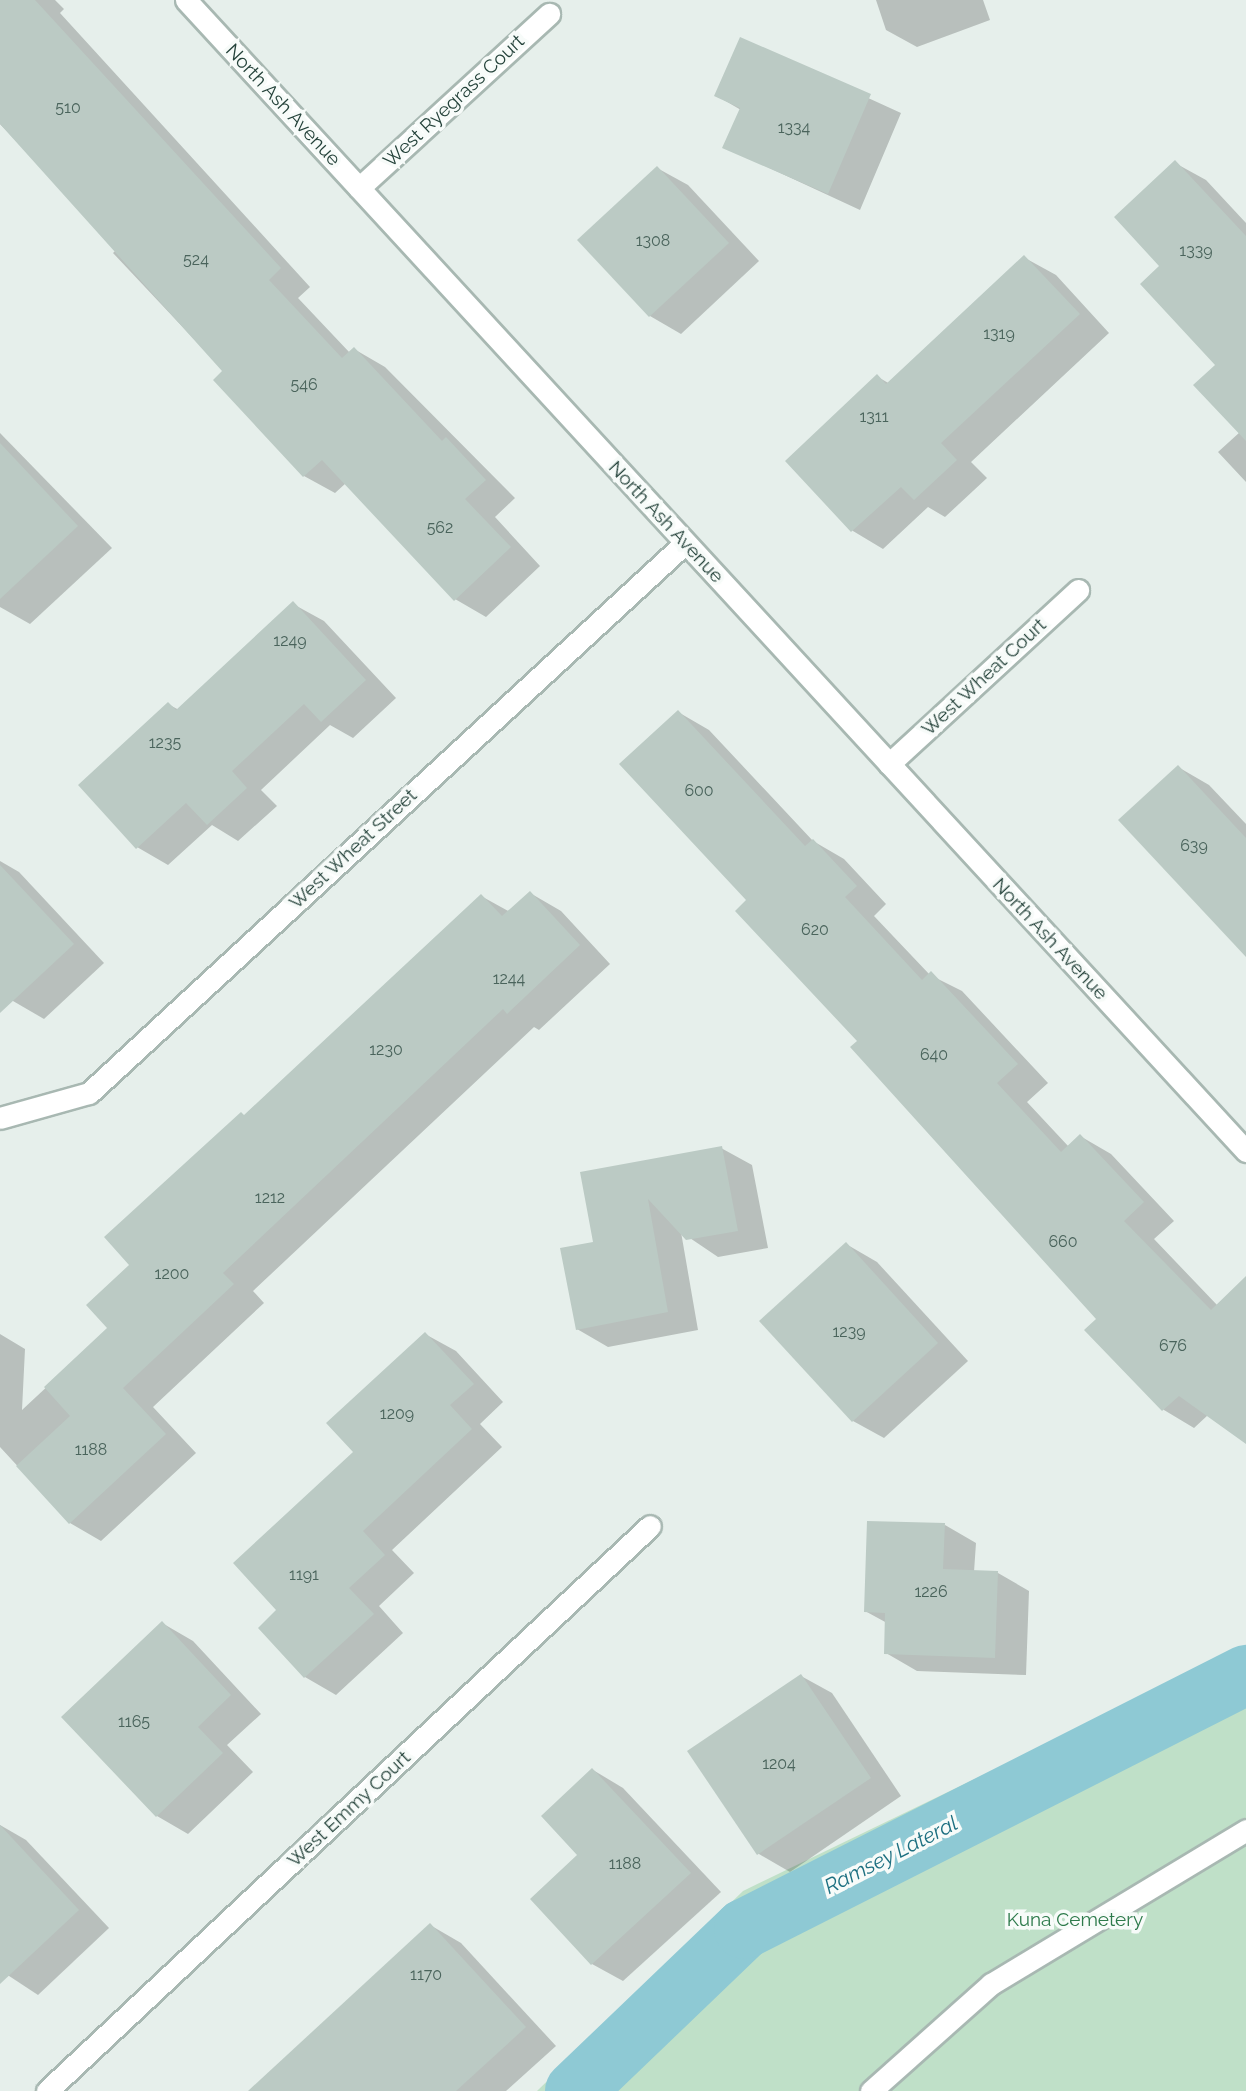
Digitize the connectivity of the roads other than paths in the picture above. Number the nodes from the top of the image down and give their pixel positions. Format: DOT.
graph roads {
  1 [pos="186,0"];
  2 [pos="549,14"];
  3 [pos="359,188"];
  4 [pos="685,543"];
  5 [pos="1078,590"];
  6 [pos="889,764"];
  7 [pos="0,1118"];
  8 [pos="1246,1151"];
  9 [pos="650,1526"];
  10 [pos="1246,1830"];
  11 [pos="47,2091"];
  12 [pos="871,2091"];
  1 -- 3 [label="street, North Ash Avenue"];
  2 -- 3 [label="street, West Ryegrass Court"];
  3 -- 4 [label="street, North Ash Avenue"];
  4 -- 6 [label="street, North Ash Avenue"];
  4 -- 7 [label="street, West Wheat Street"];
  5 -- 6 [label="street, West Wheat Court"];
  6 -- 8 [label="street, North Ash Avenue"];
  9 -- 11 [label="street, West Emmy Court"];
  10 -- 12 [label="street"];
}
